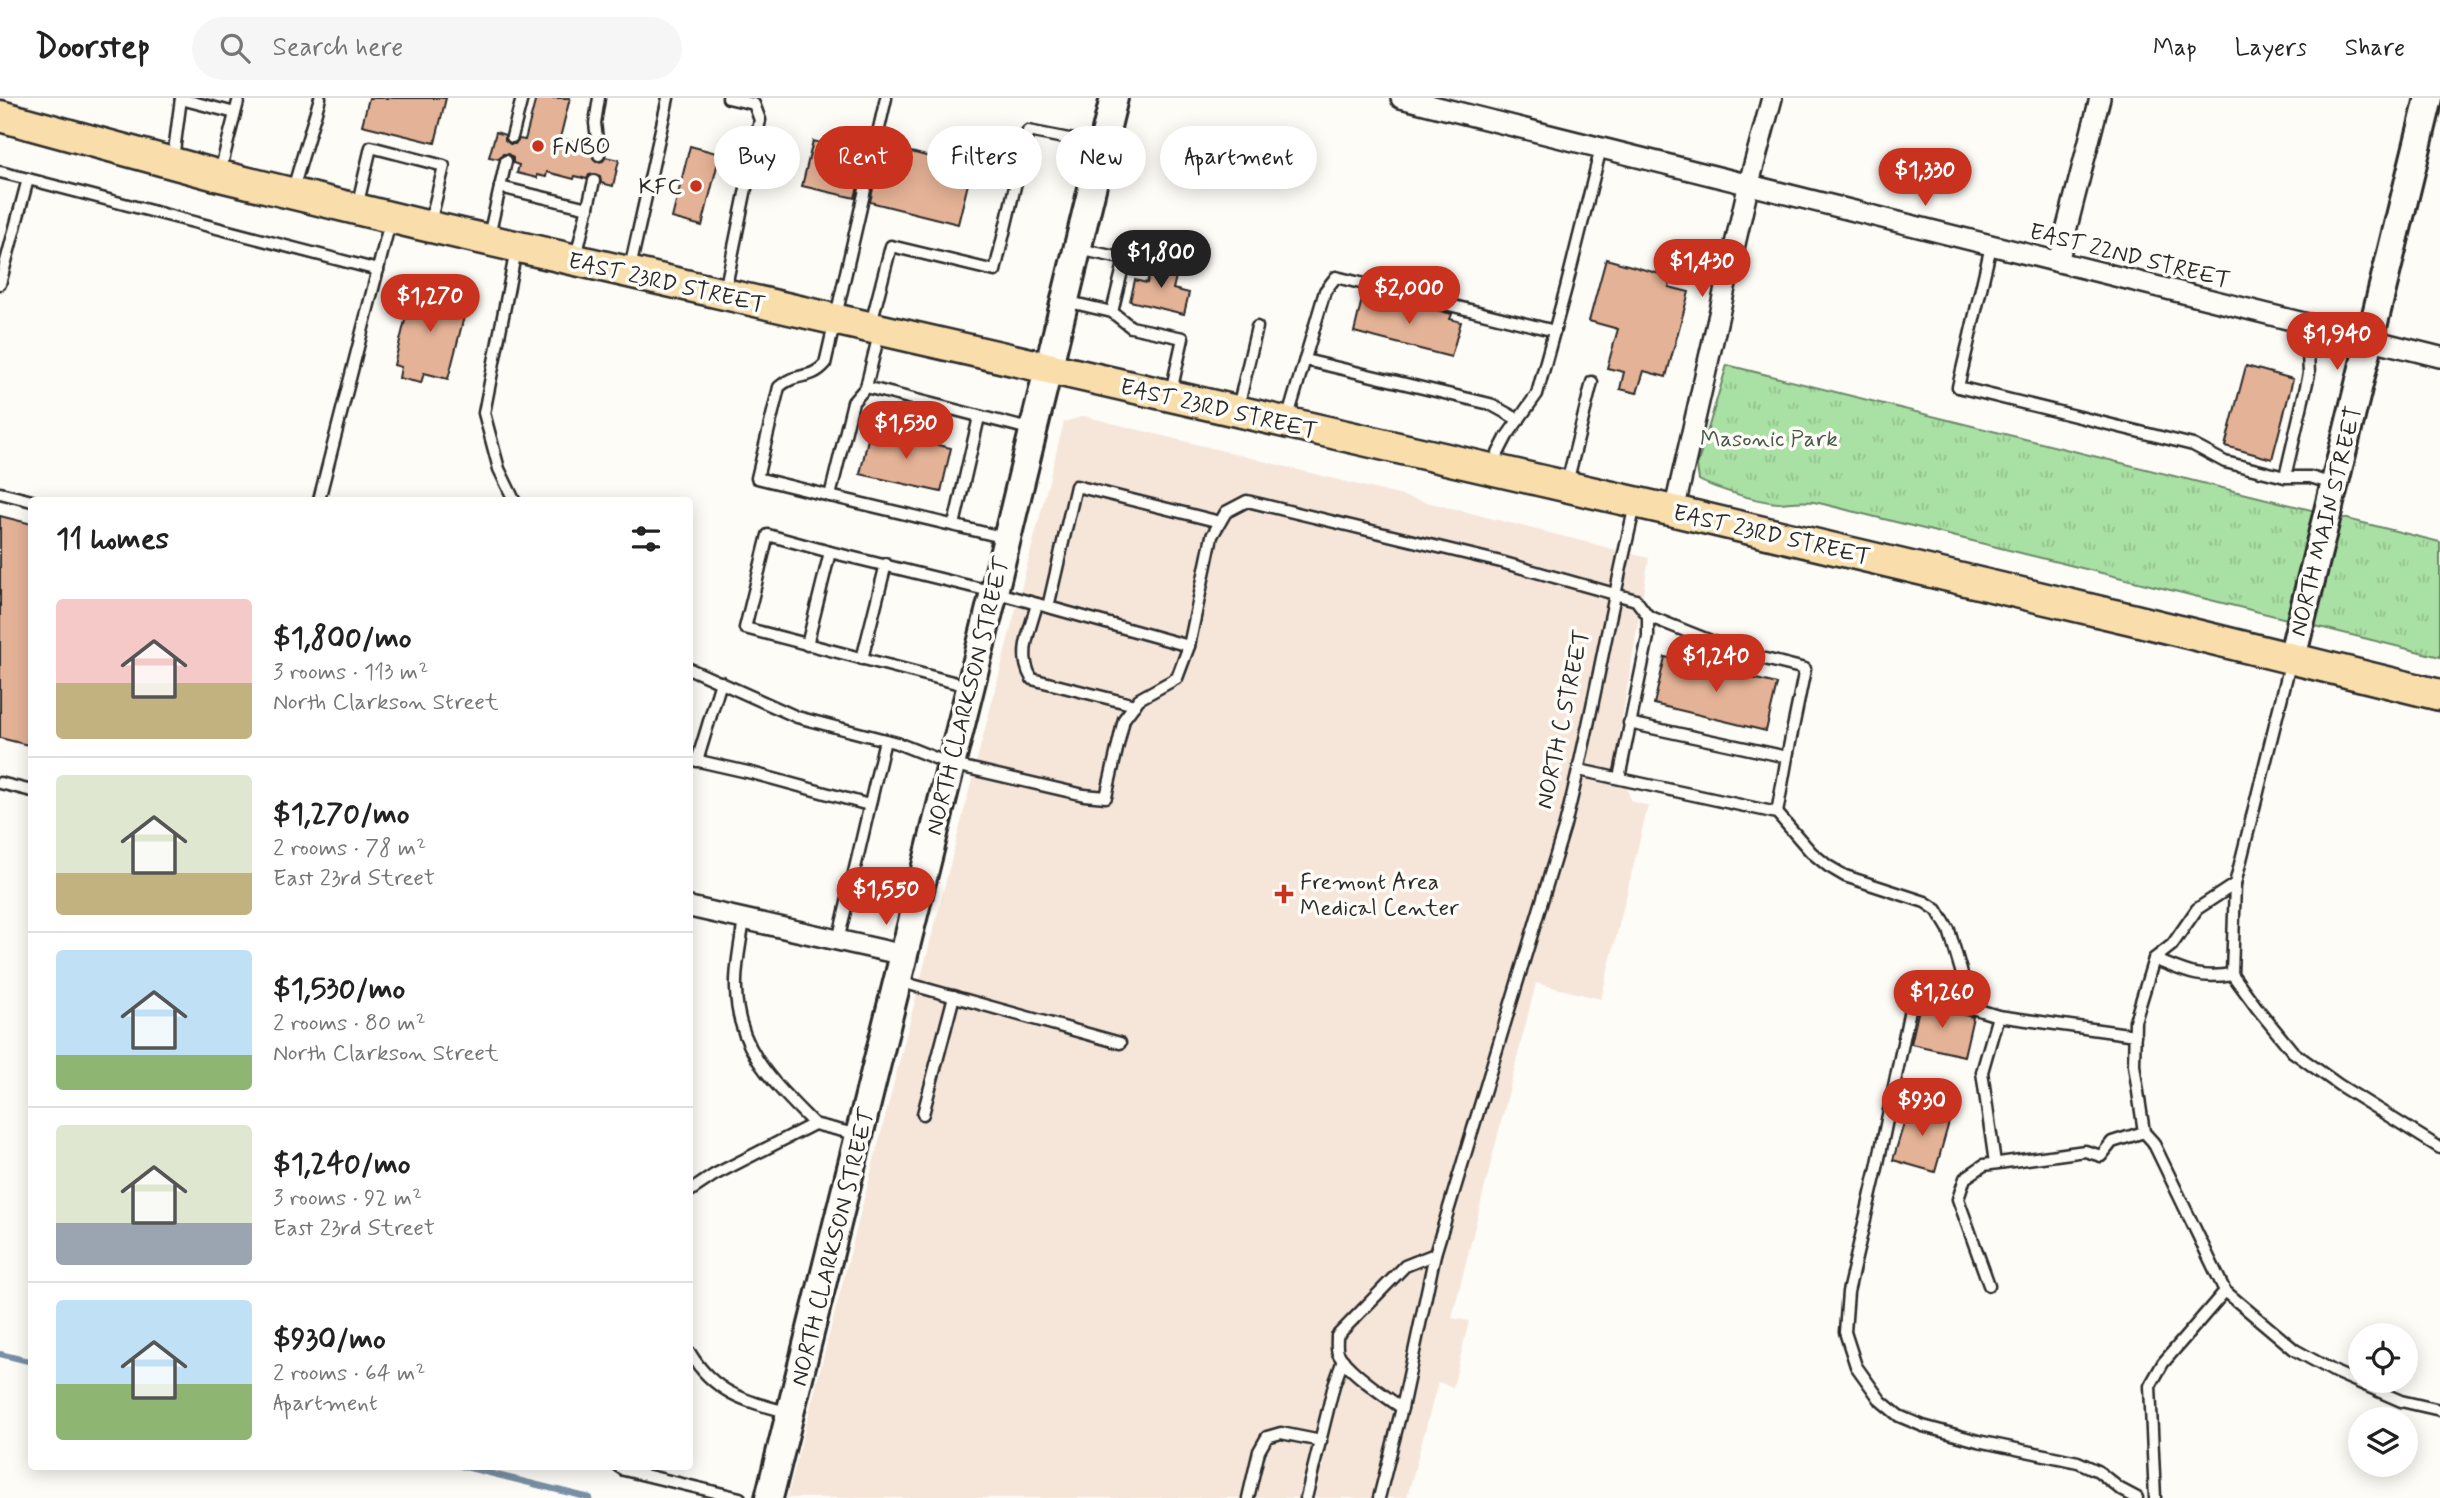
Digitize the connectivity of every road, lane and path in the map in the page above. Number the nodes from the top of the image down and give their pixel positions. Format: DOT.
graph roads {
  1 [pos="239,98"];
  2 [pos="320,98"];
  3 [pos="522,98"];
  4 [pos="600,98"];
  5 [pos="668,98"];
  6 [pos="728,98"];
  7 [pos="886,98"];
  8 [pos="1114,98"];
  9 [pos="1401,98"];
  10 [pos="1772,98"];
  11 [pos="2100,98"];
  12 [pos="2430,98"];
  13 [pos="181,99"];
  14 [pos="1443,103"];
  15 [pos="235,113"];
  16 [pos="0,116"];
  17 [pos="1106,126"];
  18 [pos="512,137"];
  19 [pos="1056,137"];
  20 [pos="1601,148"];
  21 [pos="599,155"];
  22 [pos="506,161"];
  23 [pos="173,163"];
  24 [pos="0,172"];
  25 [pos="219,176"];
  26 [pos="28,179"];
  27 [pos="594,181"];
  28 [pos="1749,183"];
  29 [pos="500,187"];
  30 [pos="1090,189"];
  31 [pos="291,193"];
  32 [pos="588,208"];
  33 [pos="356,209"];
  34 [pos="391,218"];
  35 [pos="429,227"];
  36 [pos="488,241"];
  37 [pos="1992,246"];
  38 [pos="517,247"];
  39 [pos="1076,248"];
  40 [pos="3,257"];
  41 [pos="575,261"];
  42 [pos="2058,262"];
  43 [pos="378,270"];
  44 [pos="629,273"];
  45 [pos="0,284"];
  46 [pos="724,295"];
  47 [pos="1064,300"];
  48 [pos="1112,312"];
  49 [pos="834,320"];
  50 [pos="2312,326"];
  51 [pos="1257,327"];
  52 [pos="875,329"];
  53 [pos="1555,331"];
  54 [pos="2370,340"];
  55 [pos="2440,357"];
  56 [pos="1305,360"];
  57 [pos="1048,368"];
  58 [pos="1592,382"];
  59 [pos="866,387"];
  60 [pos="1171,396"];
  61 [pos="1237,412"];
  62 [pos="979,417"];
  63 [pos="1518,420"];
  64 [pos="1286,423"];
  65 [pos="1033,430"];
  66 [pos="1490,470"];
  67 [pos="2285,477"];
  68 [pos="2333,484"];
  69 [pos="1566,487"];
  70 [pos="0,493"];
  71 [pos="830,496"];
  72 [pos="320,497"];
  73 [pos="513,497"];
  74 [pos="28,500"];
  75 [pos="1636,503"];
  76 [pos="1674,511"];
  77 [pos="1220,522"];
  78 [pos="954,525"];
  79 [pos="1007,538"];
  80 [pos="830,552"];
  81 [pos="886,564"];
  82 [pos="994,592"];
  83 [pos="1614,592"];
  84 [pos="1042,605"];
  85 [pos="1648,616"];
  86 [pos="807,645"];
  87 [pos="1189,646"];
  88 [pos="2292,658"];
  89 [pos="862,659"];
  90 [pos="693,670"];
  91 [pos="721,682"];
  92 [pos="971,687"];
  93 [pos="2440,695"];
  94 [pos="1135,705"];
  95 [pos="1629,723"];
  96 [pos="885,740"];
  97 [pos="1787,757"];
  98 [pos="693,760"];
  99 [pos="950,764"];
  100 [pos="1579,770"];
  101 [pos="1619,778"];
  102 [pos="0,783"];
  103 [pos="28,790"];
  104 [pos="869,805"];
  105 [pos="1777,813"];
  106 [pos="2235,884"];
  107 [pos="693,908"];
  108 [pos="744,919"];
  109 [pos="838,940"];
  110 [pos="2154,959"];
  111 [pos="900,968"];
  112 [pos="2232,974"];
  113 [pos="954,996"];
  114 [pos="1972,1008"];
  115 [pos="1998,1016"];
  116 [pos="2135,1035"];
  117 [pos="1120,1043"];
  118 [pos="923,1114"];
  119 [pos="814,1124"];
  120 [pos="2144,1132"];
  121 [pos="860,1135"];
  122 [pos="2440,1148"];
  123 [pos="1995,1163"];
  124 [pos="693,1189"];
  125 [pos="1435,1254"];
  126 [pos="1989,1285"];
  127 [pos="2225,1291"];
  128 [pos="693,1358"];
  129 [pos="1343,1360"];
  130 [pos="1402,1408"];
  131 [pos="2440,1410"];
  132 [pos="791,1413"];
  133 [pos="1321,1441"];
  134 [pos="624,1470"];
  135 [pos="740,1498"];
  136 [pos="769,1498"];
  137 [pos="1248,1498"];
  138 [pos="1306,1498"];
  139 [pos="1379,1498"];
  140 [pos="2137,1498"];
  141 [pos="2155,1498"];
  1 -- 15 [label="lane"];
  2 -- 31 [label="lane"];
  3 -- 18 [label="lane"];
  4 -- 21 [label="lane"];
  5 -- 44 [label="lane"];
  6 -- 46 [label="lane"];
  7 -- 49 [label="lane"];
  8 -- 17 [label="street, NORTH CLARKSON STREET"];
  9 -- 14 [label="street, EAST 22ND STREET"];
  10 -- 28 [label="street"];
  11 -- 42 [label="street"];
  12 -- 54 [label="street, NORTH MAIN STREET"];
  13 -- 15 [label="lane"];
  13 -- 23 [label="lane"];
  14 -- 20 [label="street, EAST 22ND STREET"];
  15 -- 25 [label="lane"];
  16 -- 23 [label="main road, EAST 23RD STREET"];
  19 -- 52 [label="lane"];
  20 -- 28 [label="street, EAST 22ND STREET"];
  20 -- 53 [label="lane"];
  22 -- 29 [label="lane"];
  23 -- 25 [label="main road, EAST 23RD STREET"];
  24 -- 26 [label="lane"];
  25 -- 31 [label="main road, EAST 23RD STREET"];
  26 -- 40 [label="lane"];
  26 -- 43 [label="lane"];
  27 -- 32 [label="lane"];
  28 -- 37 [label="street, EAST 22ND STREET"];
  28 -- 76 [label="street"];
  29 -- 32 [label="lane"];
  29 -- 36 [label="lane"];
  30 -- 39 [label="street, NORTH CLARKSON STREET"];
  31 -- 33 [label="main road, EAST 23RD STREET"];
  32 -- 41 [label="lane"];
  33 -- 34 [label="main road, EAST 23RD STREET"];
  33 -- 35 [label="lane"];
  34 -- 35 [label="main road, EAST 23RD STREET"];
  34 -- 43 [label="lane"];
  35 -- 36 [label="main road, EAST 23RD STREET"];
  36 -- 38 [label="main road, EAST 23RD STREET"];
  37 -- 42 [label="street, EAST 22ND STREET"];
  37 -- 67 [label="lane"];
  38 -- 41 [label="main road, EAST 23RD STREET"];
  38 -- 73 [label="lane"];
  39 -- 47 [label="street, NORTH CLARKSON STREET"];
  39 -- 48 [label="lane"];
  40 -- 45 [label="lane"];
  41 -- 44 [label="main road, EAST 23RD STREET"];
  42 -- 50 [label="street, EAST 22ND STREET"];
  43 -- 72 [label="lane"];
  44 -- 46 [label="main road, EAST 23RD STREET"];
  46 -- 49 [label="main road, EAST 23RD STREET"];
  47 -- 48 [label="lane"];
  47 -- 57 [label="street, NORTH CLARKSON STREET"];
  48 -- 60 [label="lane"];
  49 -- 52 [label="main road, EAST 23RD STREET"];
  49 -- 71 [label="lane"];
  50 -- 54 [label="street, EAST 22ND STREET"];
  50 -- 67 [label="lane"];
  51 -- 61 [label="lane"];
  52 -- 57 [label="main road, EAST 23RD STREET"];
  52 -- 59 [label="lane"];
  53 -- 56 [label="lane"];
  53 -- 63 [label="lane"];
  54 -- 55 [label="street, EAST 22ND STREET"];
  54 -- 68 [label="street, NORTH MAIN STREET"];
  56 -- 63 [label="lane"];
  56 -- 64 [label="lane"];
  57 -- 60 [label="main road, EAST 23RD STREET"];
  57 -- 65 [label="street, NORTH CLARKSON STREET"];
  58 -- 69 [label="lane"];
  59 -- 62 [label="lane"];
  59 -- 71 [label="lane"];
  60 -- 61 [label="main road, EAST 23RD STREET"];
  61 -- 64 [label="main road, EAST 23RD STREET"];
  62 -- 65 [label="lane"];
  62 -- 78 [label="lane"];
  63 -- 66 [label="lane"];
  64 -- 66 [label="main road, EAST 23RD STREET"];
  65 -- 79 [label="street, NORTH CLARKSON STREET"];
  66 -- 69 [label="main road, EAST 23RD STREET"];
  67 -- 68 [label="lane"];
  68 -- 88 [label="street, NORTH MAIN STREET"];
  69 -- 75 [label="main road, EAST 23RD STREET"];
  70 -- 74 [label="lane"];
  71 -- 78 [label="lane"];
  75 -- 76 [label="main road, EAST 23RD STREET"];
  75 -- 83 [label="lane, NORTH C STREET"];
  76 -- 88 [label="main road, EAST 23RD STREET"];
  77 -- 83 [label="lane"];
  77 -- 84 [label="lane"];
  77 -- 87 [label="lane"];
  78 -- 79 [label="lane"];
  79 -- 82 [label="street, NORTH CLARKSON STREET"];
  80 -- 81 [label="lane"];
  80 -- 86 [label="lane"];
  80 -- 86 [label="lane"];
  81 -- 82 [label="lane"];
  81 -- 89 [label="lane"];
  82 -- 84 [label="lane"];
  82 -- 92 [label="street, NORTH CLARKSON STREET"];
  83 -- 85 [label="lane"];
  83 -- 100 [label="lane, NORTH C STREET"];
  84 -- 87 [label="lane"];
  84 -- 94 [label="lane"];
  85 -- 95 [label="lane"];
  85 -- 97 [label="lane"];
  86 -- 89 [label="lane"];
  87 -- 94 [label="lane"];
  88 -- 93 [label="main road, EAST 23RD STREET"];
  88 -- 106 [label="lane"];
  89 -- 92 [label="lane"];
  90 -- 91 [label="lane"];
  91 -- 96 [label="lane"];
  91 -- 98 [label="lane"];
  92 -- 99 [label="street, NORTH CLARKSON STREET"];
  94 -- 99 [label="lane"];
  95 -- 97 [label="lane"];
  95 -- 101 [label="lane"];
  96 -- 99 [label="lane"];
  96 -- 104 [label="lane"];
  97 -- 105 [label="lane"];
  98 -- 104 [label="lane"];
  99 -- 111 [label="street, NORTH CLARKSON STREET"];
  100 -- 101 [label="lane"];
  100 -- 125 [label="lane, NORTH C STREET"];
  101 -- 105 [label="lane"];
  102 -- 103 [label="lane"];
  104 -- 109 [label="lane"];
  105 -- 114 [label="lane"];
  106 -- 110 [label="lane"];
  106 -- 112 [label="lane"];
  107 -- 108 [label="street"];
  108 -- 109 [label="street"];
  108 -- 119 [label="lane"];
  109 -- 111 [label="street"];
  110 -- 112 [label="lane"];
  110 -- 116 [label="lane"];
  111 -- 113 [label="lane"];
  111 -- 121 [label="street, NORTH CLARKSON STREET"];
  112 -- 122 [label="lane"];
  113 -- 117 [label="lane"];
  113 -- 118 [label="lane"];
  114 -- 115 [label="lane"];
  114 -- 140 [label="lane"];
  115 -- 116 [label="lane"];
  115 -- 123 [label="lane"];
  116 -- 120 [label="lane"];
  119 -- 121 [label="lane"];
  119 -- 124 [label="lane"];
  120 -- 123 [label="lane"];
  120 -- 127 [label="lane"];
  121 -- 132 [label="street, NORTH CLARKSON STREET"];
  123 -- 126 [label="lane"];
  125 -- 129 [label="lane"];
  125 -- 130 [label="lane, NORTH C STREET"];
  127 -- 131 [label="lane"];
  127 -- 141 [label="lane"];
  128 -- 132 [label="lane"];
  129 -- 130 [label="lane"];
  129 -- 133 [label="lane"];
  130 -- 139 [label="lane, NORTH C STREET"];
  132 -- 136 [label="street, NORTH CLARKSON STREET"];
  133 -- 137 [label="lane"];
  133 -- 138 [label="lane"];
  134 -- 135 [label="lane"];
}
